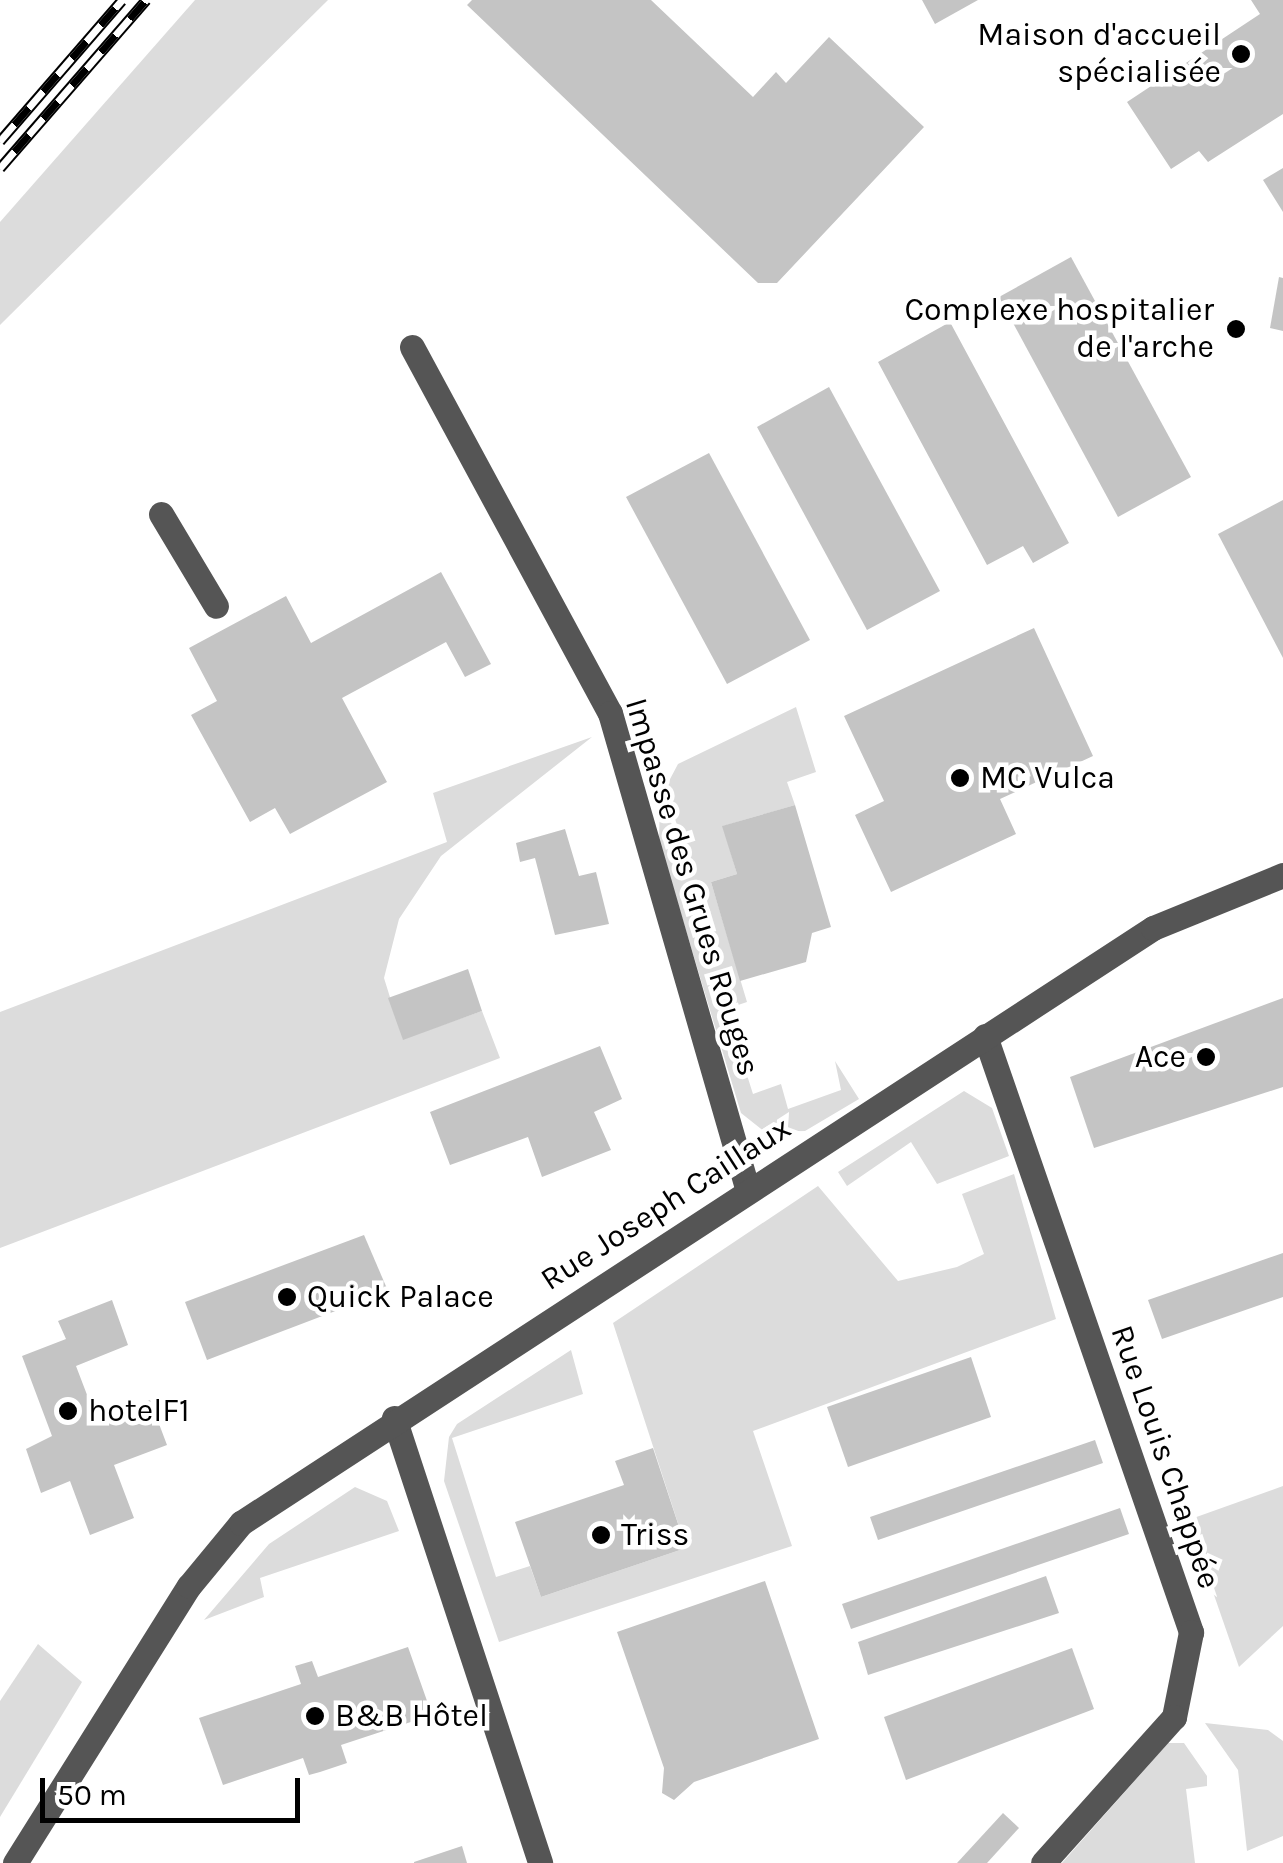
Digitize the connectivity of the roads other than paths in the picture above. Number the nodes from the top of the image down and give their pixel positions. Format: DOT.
graph roads {
  1 [pos="412,347"];
  2 [pos="160,514"];
  3 [pos="216,606"];
  4 [pos="1283,875"];
  5 [pos="985,1036"];
  6 [pos="748,1190"];
  7 [pos="394,1418"];
  8 [pos="15,1863"];
  9 [pos="540,1863"];
  10 [pos="1043,1863"];
  1 -- 6 [label="street, Impasse des Grues Rouges"];
  2 -- 3 [label="street"];
  4 -- 5 [label="street, Rue Joseph Caillaux"];
  5 -- 6 [label="street, Rue Joseph Caillaux"];
  5 -- 10 [label="street, Rue Louis Chappée"];
  6 -- 7 [label="street, Rue Joseph Caillaux"];
  7 -- 8 [label="street, Rue Joseph Caillaux"];
  7 -- 9 [label="street"];
}
